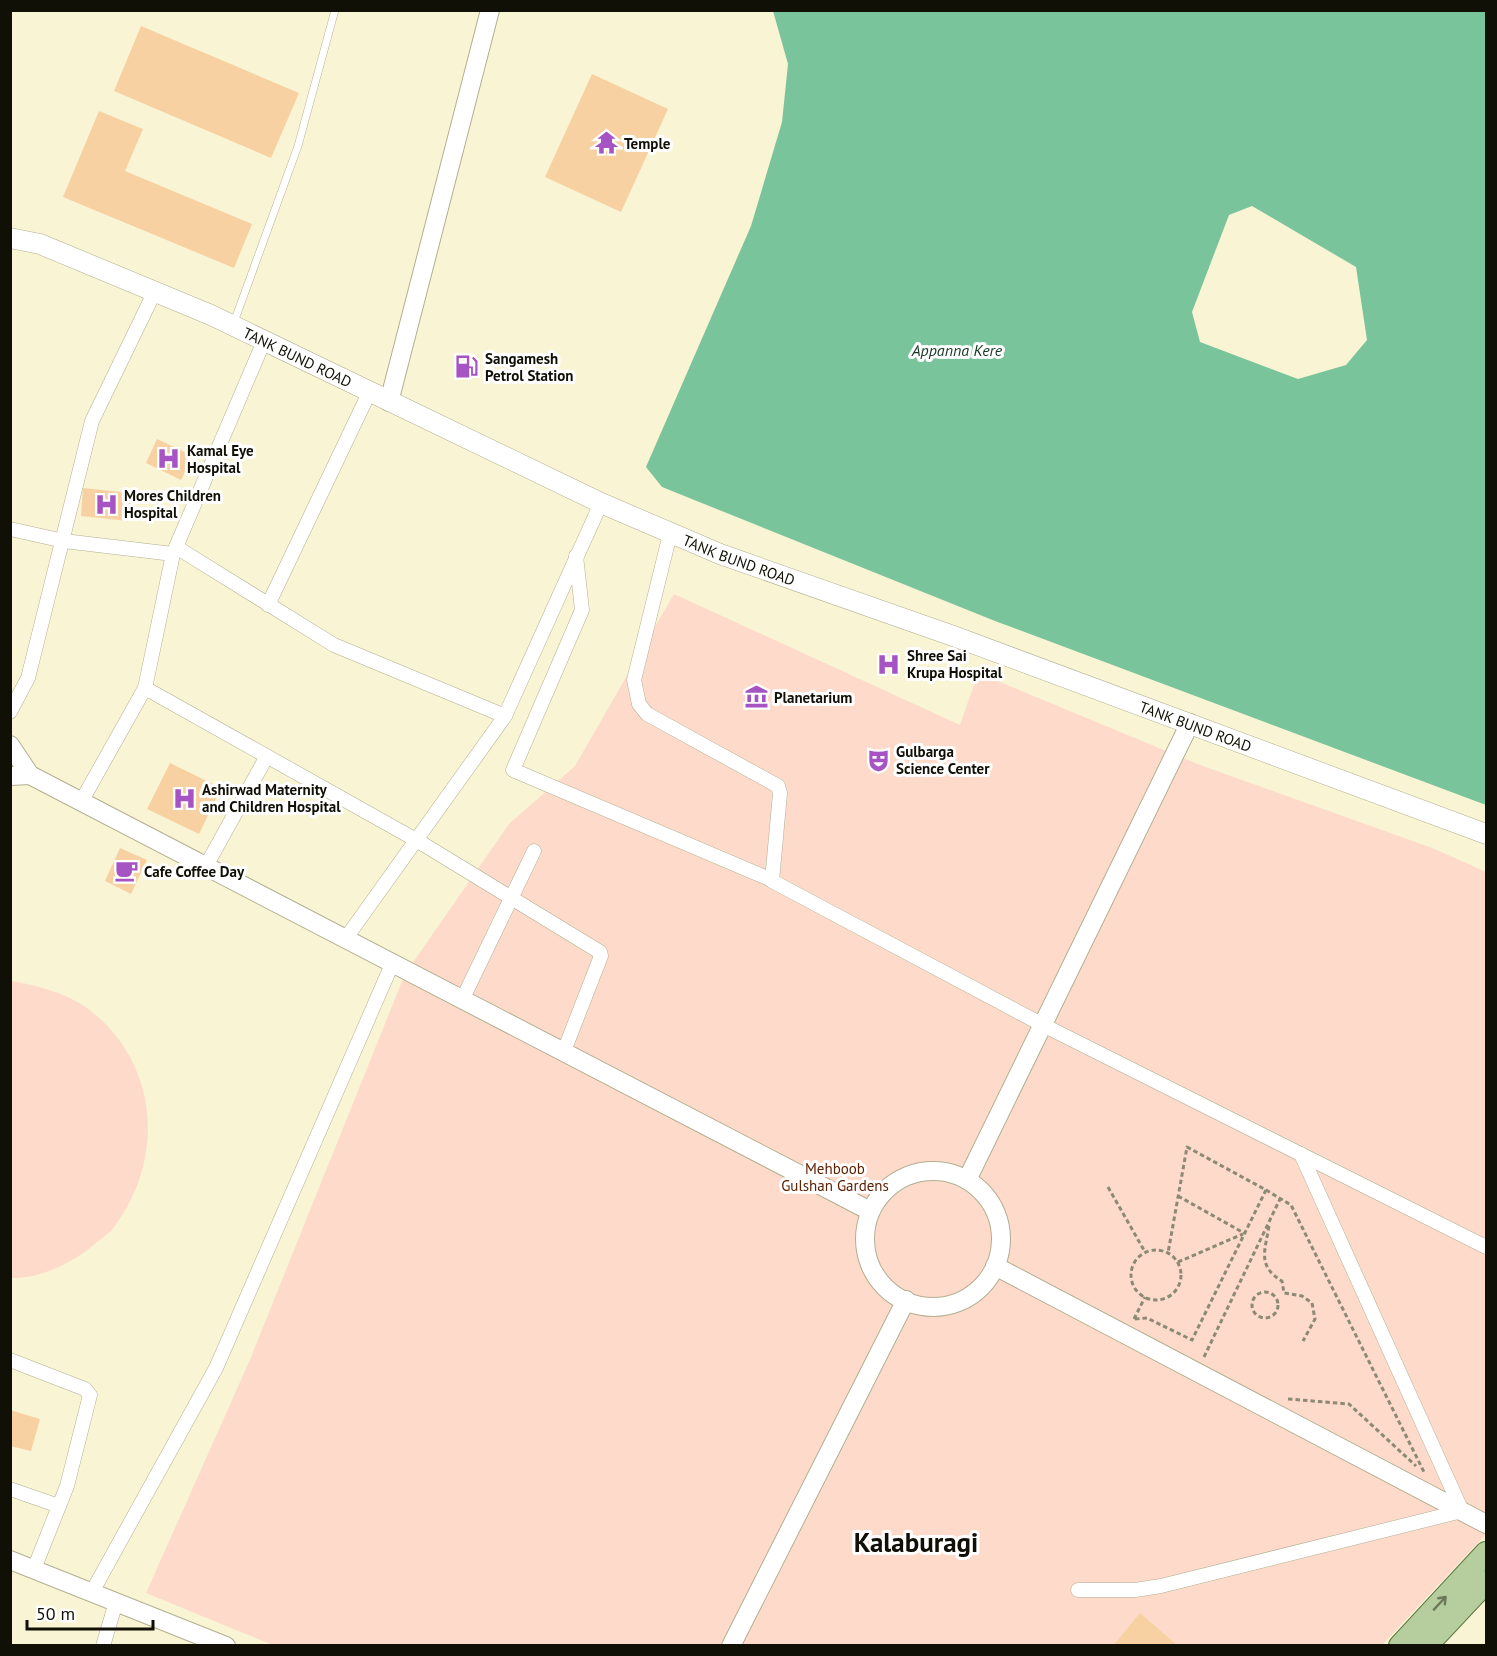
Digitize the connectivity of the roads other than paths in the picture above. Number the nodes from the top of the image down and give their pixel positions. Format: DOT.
graph roads {
  1 [pos="335,10"];
  2 [pos="490,10"];
  3 [pos="10,238"];
  4 [pos="154,291"];
  5 [pos="233,326"];
  6 [pos="264,341"];
  7 [pos="369,393"];
  8 [pos="389,402"];
  9 [pos="601,503"];
  10 [pos="10,529"];
  11 [pos="670,534"];
  12 [pos="64,541"];
  13 [pos="175,551"];
  14 [pos="576,556"];
  15 [pos="268,605"];
  16 [pos="146,688"];
  17 [pos="10,712"];
  18 [pos="506,716"];
  19 [pos="1190,723"];
  20 [pos="10,745"];
  21 [pos="267,756"];
  22 [pos="30,775"];
  23 [pos="10,776"];
  24 [pos="81,802"];
  25 [pos="1486,834"];
  26 [pos="418,841"];
  27 [pos="534,851"];
  28 [pos="206,866"];
  29 [pos="772,880"];
  30 [pos="512,899"];
  31 [pos="346,938"];
  32 [pos="393,962"];
  33 [pos="463,998"];
  34 [pos="1043,1025"];
  35 [pos="564,1051"];
  36 [pos="1301,1154"];
  37 [pos="967,1180"];
  38 [pos="870,1211"];
  39 [pos="1486,1247"];
  40 [pos="995,1266"];
  41 [pos="906,1300"];
  42 [pos="10,1360"];
  43 [pos="10,1490"];
  44 [pos="59,1506"];
  45 [pos="1462,1511"];
  46 [pos="1486,1524"];
  47 [pos="1486,1553"];
  48 [pos="11,1562"];
  49 [pos="34,1569"];
  50 [pos="1486,1582"];
  51 [pos="1078,1590"];
  52 [pos="92,1592"];
  53 [pos="116,1602"];
  54 [pos="196,1640"];
  55 [pos="103,1646"];
  56 [pos="226,1646"];
  57 [pos="730,1646"];
  58 [pos="1401,1646"];
  59 [pos="1426,1646"];
  1 -- 5 [label="lane"];
  2 -- 8 [label="street"];
  3 -- 4 [label="main road, TANK BUND ROAD"];
  4 -- 5 [label="main road, TANK BUND ROAD"];
  4 -- 12 [label="street"];
  5 -- 6 [label="main road, TANK BUND ROAD"];
  6 -- 7 [label="main road, TANK BUND ROAD"];
  6 -- 13 [label="street"];
  7 -- 8 [label="main road, TANK BUND ROAD"];
  7 -- 15 [label="street"];
  8 -- 9 [label="main road, TANK BUND ROAD"];
  9 -- 11 [label="main road, TANK BUND ROAD"];
  9 -- 14 [label="street"];
  10 -- 12 [label="street"];
  11 -- 19 [label="main road, TANK BUND ROAD"];
  11 -- 29 [label="street"];
  12 -- 13 [label="street"];
  12 -- 17 [label="street"];
  13 -- 15 [label="street"];
  13 -- 16 [label="street"];
  14 -- 18 [label="street"];
  14 -- 29 [label="street"];
  15 -- 18 [label="street"];
  16 -- 21 [label="street"];
  16 -- 24 [label="street"];
  18 -- 26 [label="street"];
  19 -- 25 [label="main road, TANK BUND ROAD"];
  19 -- 34 [label="street"];
  20 -- 22 [label="street"];
  21 -- 26 [label="street"];
  21 -- 28 [label="street"];
  22 -- 23 [label="street"];
  22 -- 24 [label="street"];
  24 -- 28 [label="street"];
  26 -- 30 [label="street"];
  26 -- 31 [label="street"];
  27 -- 30 [label="street"];
  28 -- 31 [label="street"];
  29 -- 34 [label="street"];
  30 -- 33 [label="street"];
  30 -- 35 [label="street"];
  31 -- 32 [label="street"];
  32 -- 33 [label="street"];
  32 -- 52 [label="street"];
  33 -- 35 [label="street"];
  34 -- 36 [label="street"];
  34 -- 37 [label="street"];
  35 -- 38 [label="street"];
  36 -- 39 [label="street"];
  36 -- 45 [label="street"];
  37 -- 38 [label="street"];
  37 -- 40 [label="street"];
  38 -- 41 [label="street"];
  40 -- 41 [label="street"];
  40 -- 45 [label="street"];
  41 -- 57 [label="street"];
  42 -- 44 [label="street"];
  43 -- 44 [label="street"];
  44 -- 49 [label="street"];
  45 -- 46 [label="street"];
  45 -- 51 [label="street"];
  58 -- 47 [label="main road, one-way"];
  48 -- 49 [label="street"];
  49 -- 52 [label="street"];
  50 -- 59 [label="main road"];
  52 -- 53 [label="street"];
  53 -- 54 [label="street"];
  53 -- 55 [label="street"];
  54 -- 56 [label="street"];
}
